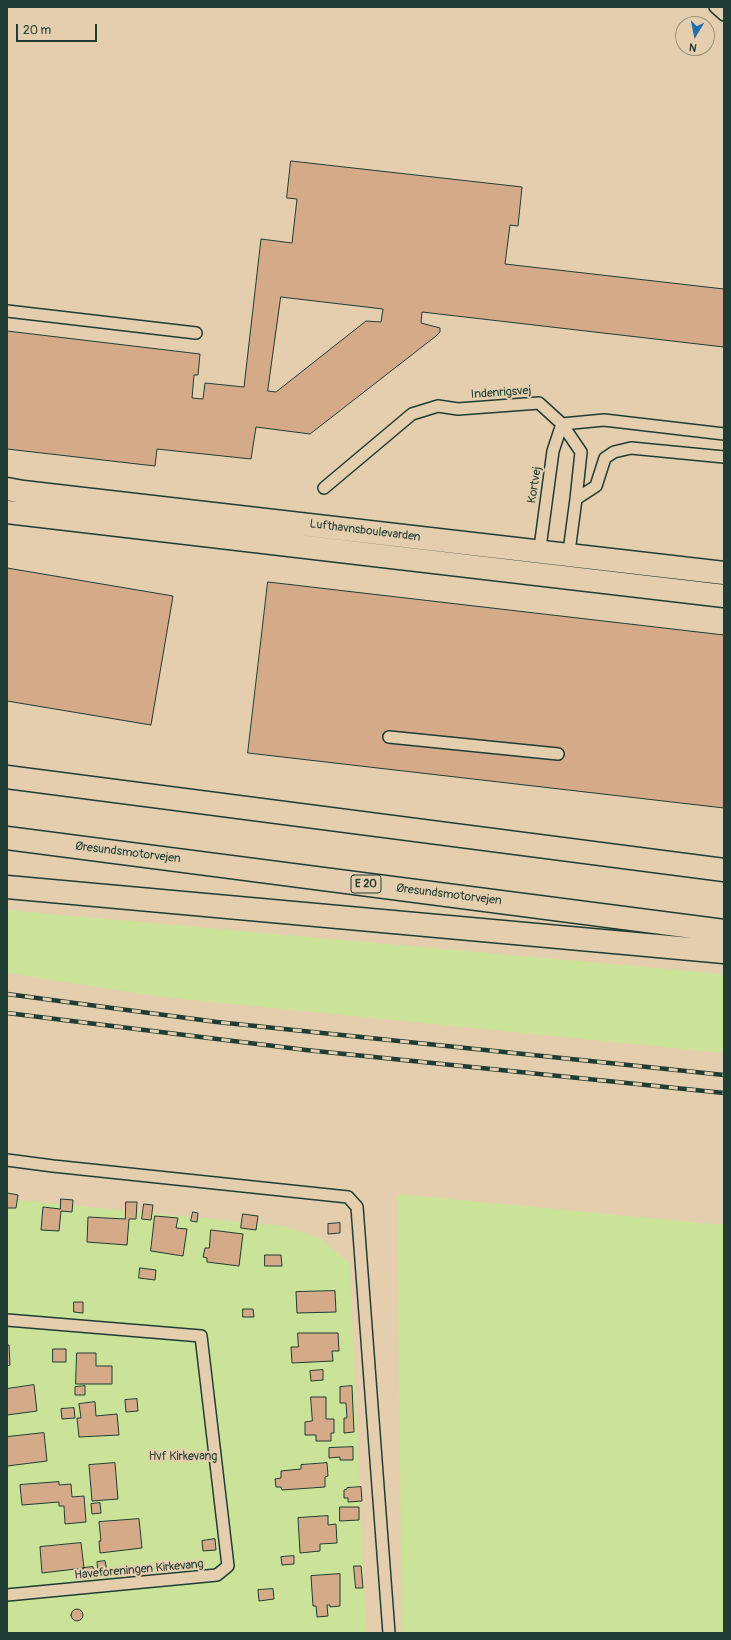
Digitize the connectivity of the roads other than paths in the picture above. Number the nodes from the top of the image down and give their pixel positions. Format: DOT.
graph roads {
  1 [pos="715,7"];
  2 [pos="724,15"];
  3 [pos="7,311"];
  4 [pos="196,333"];
  5 [pos="562,424"];
  6 [pos="724,434"];
  7 [pos="724,457"];
  8 [pos="324,488"];
  9 [pos="7,489"];
  10 [pos="576,499"];
  11 [pos="7,512"];
  12 [pos="540,552"];
  13 [pos="568,555"];
  14 [pos="724,573"];
  15 [pos="538,574"];
  16 [pos="565,578"];
  17 [pos="724,596"];
  18 [pos="389,737"];
  19 [pos="558,754"];
  20 [pos="7,777"];
  21 [pos="7,838"];
  22 [pos="724,870"];
  23 [pos="7,887"];
  24 [pos="724,931"];
  25 [pos="724,952"];
  26 [pos="7,1160"];
  27 [pos="7,1320"];
  28 [pos="7,1595"];
  29 [pos="389,1633"];
  1 -- 2 [label="lane"];
  3 -- 4 [label="lane"];
  5 -- 6 [label="lane"];
  5 -- 8 [label="lane, Indenrigsvej"];
  5 -- 10 [label="lane, Indenrigsvej"];
  5 -- 12 [label="lane, Kortvej"];
  7 -- 10 [label="lane"];
  9 -- 12 [label="main road, Lufthavnsboulevarden"];
  10 -- 13 [label="lane"];
  11 -- 15 [label="main road, Lufthavnsboulevarden"];
  12 -- 13 [label="main road, Lufthavnsboulevarden"];
  12 -- 15 [label="lane, Kortvej"];
  13 -- 14 [label="main road, Lufthavnsboulevarden"];
  13 -- 16 [label="lane"];
  15 -- 16 [label="main road, Lufthavnsboulevarden"];
  16 -- 17 [label="main road, Lufthavnsboulevarden"];
  18 -- 19 [label="lane"];
  20 -- 22 [label="main road"];
  21 -- 24 [label="main road, Øresundsmotorvejen / E 20"];
  23 -- 25 [label="main road"];
  26 -- 29 [label="lane"];
  27 -- 28 [label="lane, Haveforeningen Kirkevang"];
}
